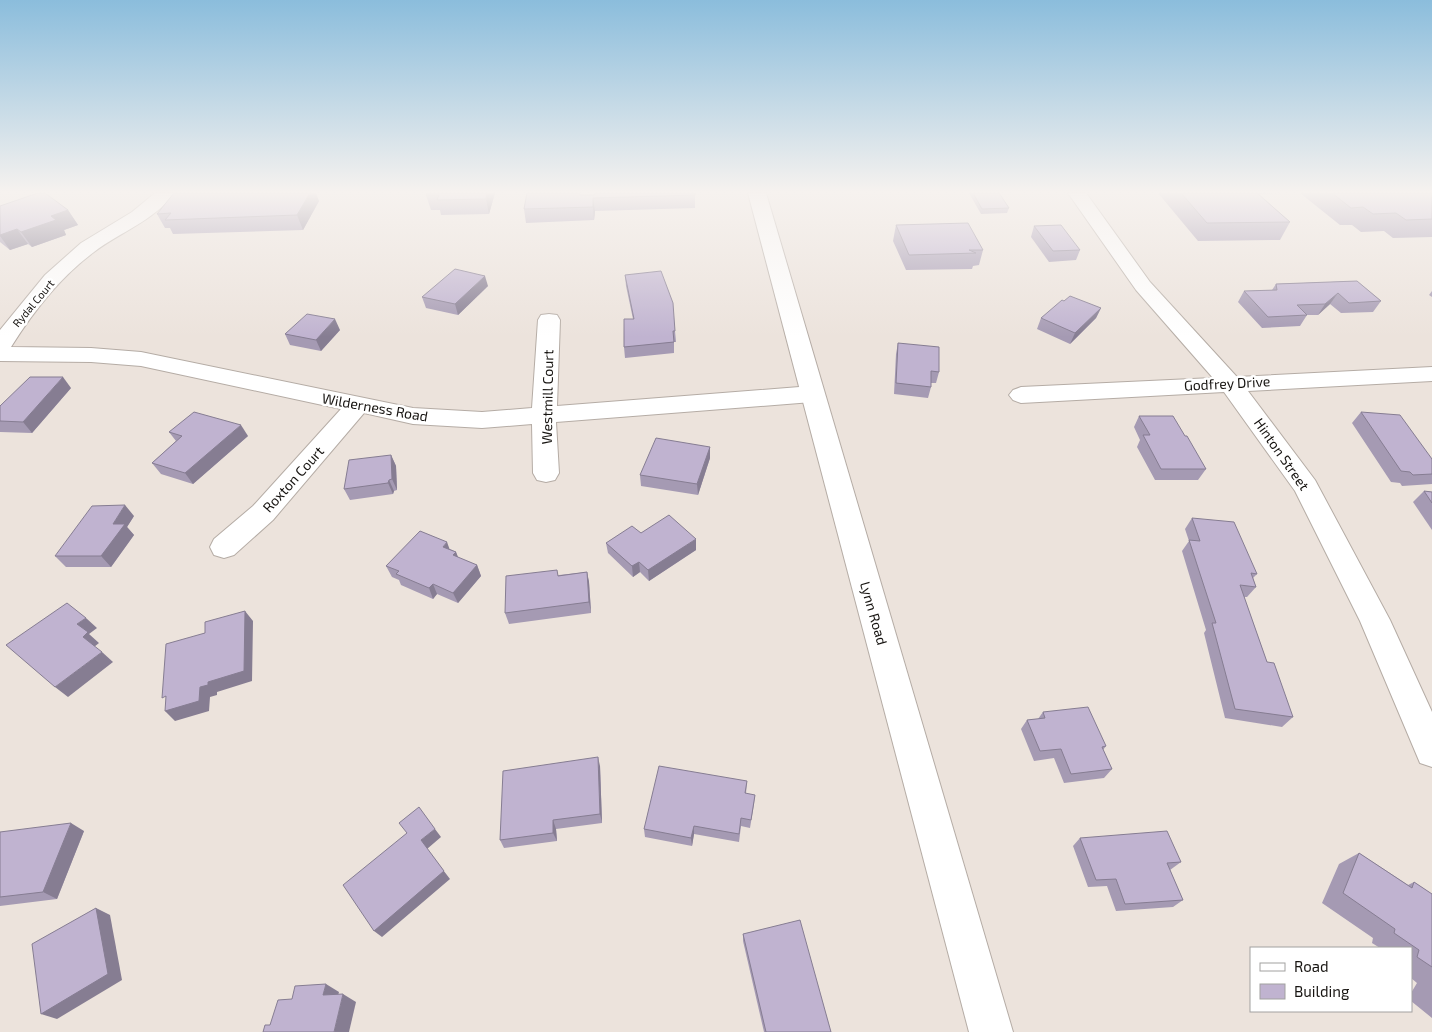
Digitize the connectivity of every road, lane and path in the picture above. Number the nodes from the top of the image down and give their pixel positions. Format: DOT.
graph roads {
  1 [pos="98,241"];
  2 [pos="770,241"];
  3 [pos="1111,241"];
  4 [pos="549,320"];
  5 [pos="0,347"];
  6 [pos="0,354"];
  7 [pos="1432,374"];
  8 [pos="1230,383"];
  9 [pos="812,394"];
  10 [pos="1021,395"];
  11 [pos="357,406"];
  12 [pos="544,417"];
  13 [pos="546,473"];
  14 [pos="224,547"];
  15 [pos="1432,751"];
  16 [pos="991,1032"];
  1 -- 5 [label="street, Rydal Court"];
  2 -- 9 [label="street, Lynn Road"];
  3 -- 8 [label="street, Hinton Street"];
  4 -- 12 [label="street, Westmill Court"];
  6 -- 11 [label="street, Wilderness Road"];
  7 -- 8 [label="street, Godfrey Drive"];
  8 -- 10 [label="street, Godfrey Drive"];
  8 -- 15 [label="street, Hinton Street"];
  9 -- 12 [label="street, Wilderness Road"];
  9 -- 16 [label="street, Lynn Road"];
  11 -- 12 [label="street, Wilderness Road"];
  11 -- 14 [label="street, Roxton Court"];
  12 -- 13 [label="street, Westmill Court"];
}
